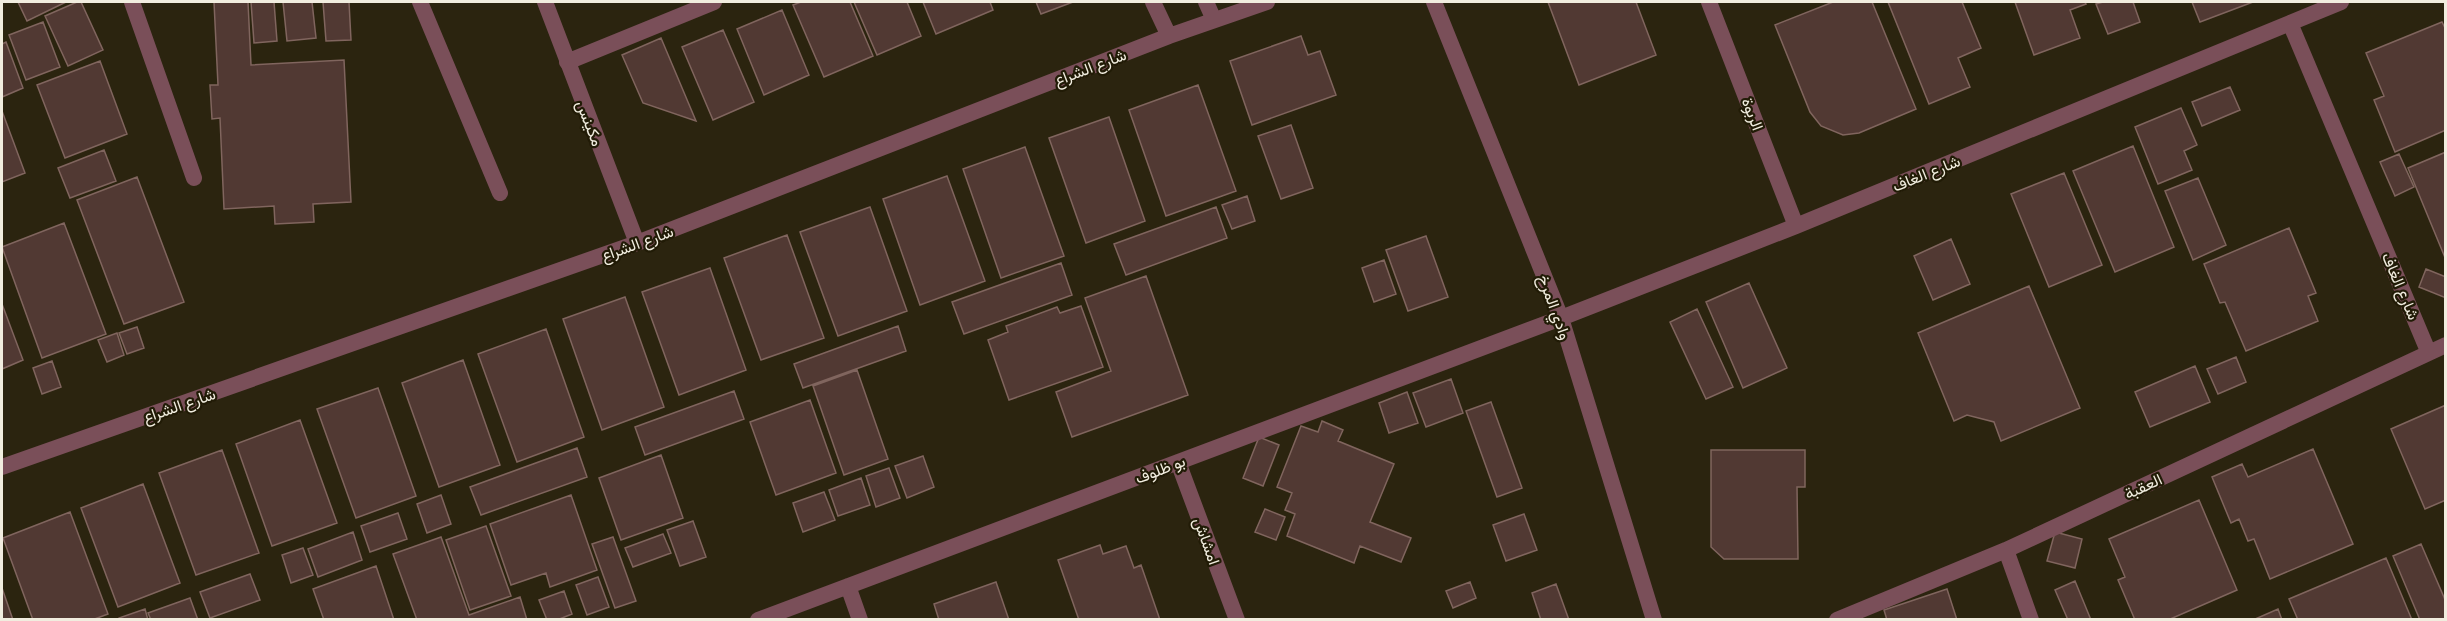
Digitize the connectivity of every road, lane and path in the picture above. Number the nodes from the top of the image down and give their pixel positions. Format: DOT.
graph roads {
  1 [pos="132,2"];
  2 [pos="420,2"];
  3 [pos="544,2"];
  4 [pos="714,2"];
  5 [pos="1153,2"];
  6 [pos="1206,2"];
  7 [pos="1267,2"];
  8 [pos="1434,2"];
  9 [pos="1709,2"];
  10 [pos="2341,2"];
  11 [pos="1214,20"];
  12 [pos="2290,23"];
  13 [pos="1169,36"];
  14 [pos="567,62"];
  15 [pos="194,178"];
  16 [pos="500,193"];
  17 [pos="1796,226"];
  18 [pos="637,243"];
  19 [pos="1561,318"];
  20 [pos="2445,345"];
  21 [pos="2428,351"];
  22 [pos="1178,462"];
  23 [pos="2,467"];
  24 [pos="2007,550"];
  25 [pos="848,586"];
  26 [pos="759,620"];
  27 [pos="860,620"];
  28 [pos="1237,620"];
  29 [pos="1654,620"];
  30 [pos="1836,620"];
  31 [pos="2031,620"];
  1 -- 15 [label="street"];
  2 -- 16 [label="street"];
  3 -- 14 [label="street, مكينس"];
  4 -- 14 [label="street"];
  5 -- 13 [label="street"];
  6 -- 11 [label="street"];
  7 -- 11 [label="street, شارع الشراع"];
  8 -- 19 [label="street, وادي المرخ"];
  9 -- 17 [label="street, الربوة"];
  10 -- 12 [label="street, شارع الغاف"];
  11 -- 13 [label="street, شارع الشراع"];
  12 -- 17 [label="street, شارع الغاف"];
  12 -- 21 [label="street, شارع الغاف"];
  13 -- 18 [label="street, شارع الشراع"];
  14 -- 18 [label="street, مكينس"];
  17 -- 19 [label="street, شارع الغاف"];
  18 -- 23 [label="street, شارع الشراع"];
  19 -- 22 [label="street, بو ظلوف"];
  19 -- 29 [label="street, وادي المرخ"];
  20 -- 21 [label="street, العقبة"];
  21 -- 24 [label="street, العقبة"];
  22 -- 25 [label="street, بو ظلوف"];
  22 -- 28 [label="street, امشاش"];
  24 -- 30 [label="street, العقبة"];
  24 -- 31 [label="street"];
  25 -- 26 [label="street, بو ظلوف"];
  25 -- 27 [label="street"];
}
